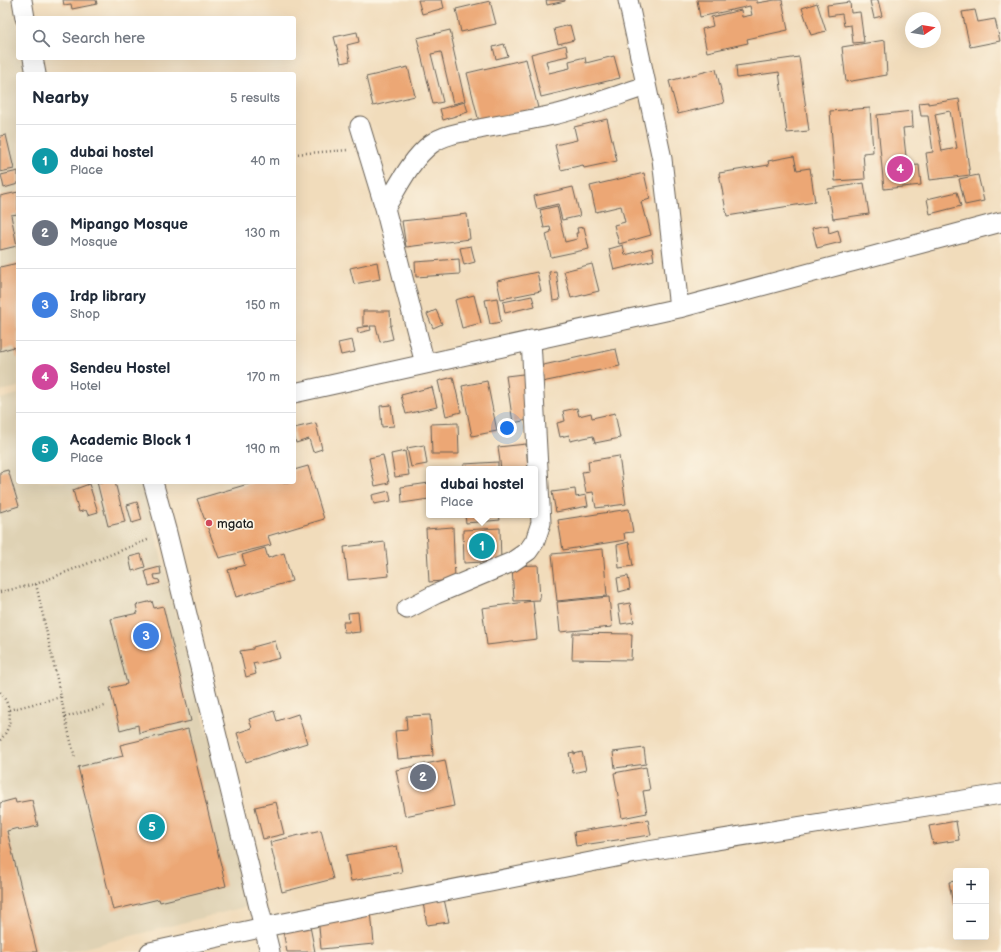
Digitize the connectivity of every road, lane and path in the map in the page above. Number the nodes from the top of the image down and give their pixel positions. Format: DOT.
graph roads {
  1 [pos="22,0"];
  2 [pos="628,0"];
  3 [pos="25,16"];
  4 [pos="33,60"];
  5 [pos="36,72"];
  6 [pos="646,86"];
  7 [pos="360,126"];
  8 [pos="366,148"];
  9 [pos="296,154"];
  10 [pos="385,208"];
  11 [pos="1001,222"];
  12 [pos="679,308"];
  13 [pos="531,340"];
  14 [pos="425,364"];
  15 [pos="296,393"];
  16 [pos="537,466"];
  17 [pos="538,482"];
  18 [pos="154,484"];
  19 [pos="166,533"];
  20 [pos="36,584"];
  21 [pos="0,592"];
  22 [pos="407,609"];
  23 [pos="0,692"];
  24 [pos="62,697"];
  25 [pos="105,706"];
  26 [pos="9,710"];
  27 [pos="65,717"];
  28 [pos="0,740"];
  29 [pos="75,758"];
  30 [pos="1001,794"];
  31 [pos="264,927"];
  32 [pos="150,952"];
  33 [pos="270,952"];
  1 -- 3 [label="street"];
  2 -- 6 [label="street"];
  4 -- 5 [label="street"];
  6 -- 10 [label="street"];
  6 -- 12 [label="street"];
  7 -- 8 [label="street"];
  8 -- 9 [label="path"];
  8 -- 10 [label="street"];
  10 -- 14 [label="street"];
  11 -- 12 [label="street"];
  12 -- 13 [label="street"];
  13 -- 14 [label="street"];
  13 -- 16 [label="street"];
  14 -- 15 [label="street"];
  17 -- 22 [label="street"];
  18 -- 19 [label="street"];
  19 -- 20 [label="path"];
  19 -- 31 [label="street"];
  20 -- 21 [label="path"];
  20 -- 24 [label="path"];
  23 -- 26 [label="path"];
  24 -- 26 [label="path"];
  24 -- 27 [label="path"];
  25 -- 27 [label="path"];
  26 -- 28 [label="path"];
  27 -- 29 [label="path"];
  30 -- 31 [label="street"];
  31 -- 32 [label="street"];
  31 -- 33 [label="street"];
}
